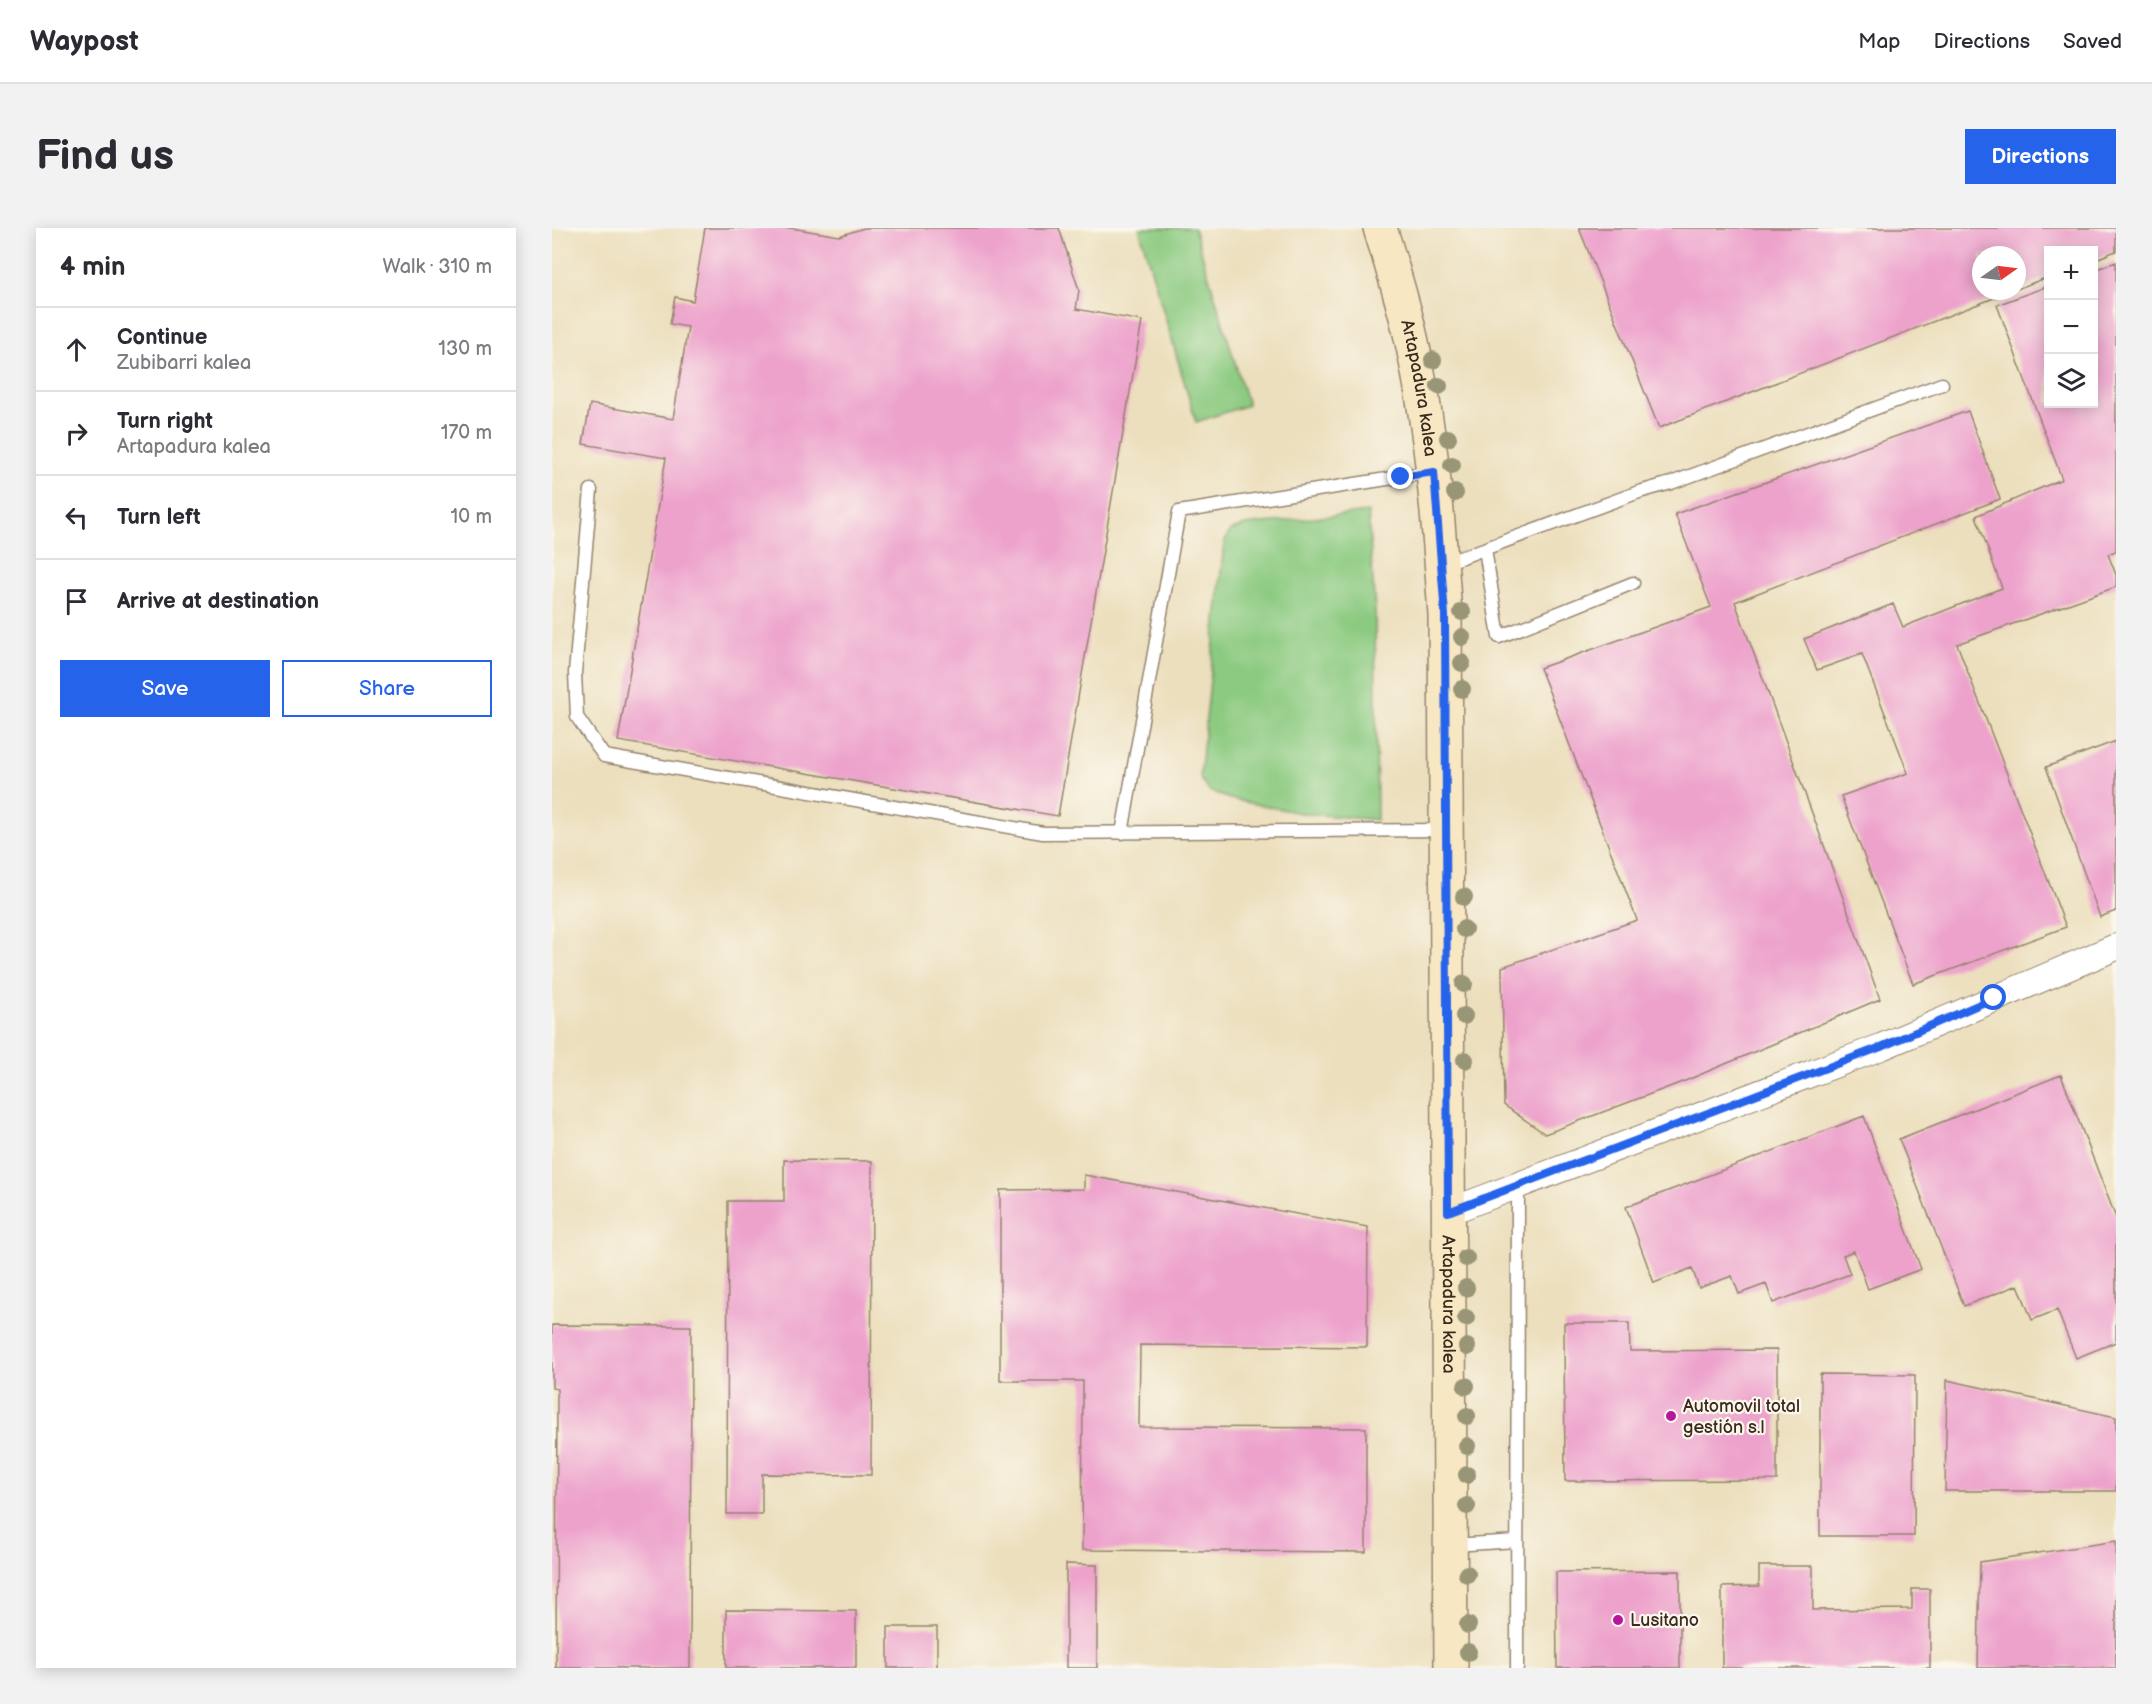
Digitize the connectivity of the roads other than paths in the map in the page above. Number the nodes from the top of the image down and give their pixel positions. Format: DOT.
graph roads {
  1 [pos="1380,228"];
  2 [pos="1942,384"];
  3 [pos="1434,472"];
  4 [pos="591,490"];
  5 [pos="1485,549"];
  6 [pos="1442,564"];
  7 [pos="1633,583"];
  8 [pos="1446,830"];
  9 [pos="1122,833"];
  10 [pos="2116,947"];
  11 [pos="1518,1185"];
  12 [pos="1448,1212"];
  13 [pos="1517,1541"];
  14 [pos="1451,1545"];
  15 [pos="1451,1668"];
  16 [pos="1517,1668"];
  1 -- 3 [label="street, Artapadura kalea"];
  2 -- 5 [label="lane"];
  3 -- 6 [label="street, Artapadura kalea"];
  3 -- 9 [label="lane"];
  4 -- 9 [label="lane"];
  5 -- 6 [label="lane"];
  5 -- 7 [label="lane"];
  6 -- 8 [label="street, Artapadura kalea"];
  8 -- 9 [label="lane"];
  8 -- 12 [label="street, Artapadura kalea"];
  10 -- 11 [label="street"];
  11 -- 12 [label="street"];
  11 -- 13 [label="lane"];
  12 -- 14 [label="street, Artapadura kalea"];
  13 -- 14 [label="lane"];
  13 -- 16 [label="lane"];
  14 -- 15 [label="street, Artapadura kalea"];
}
